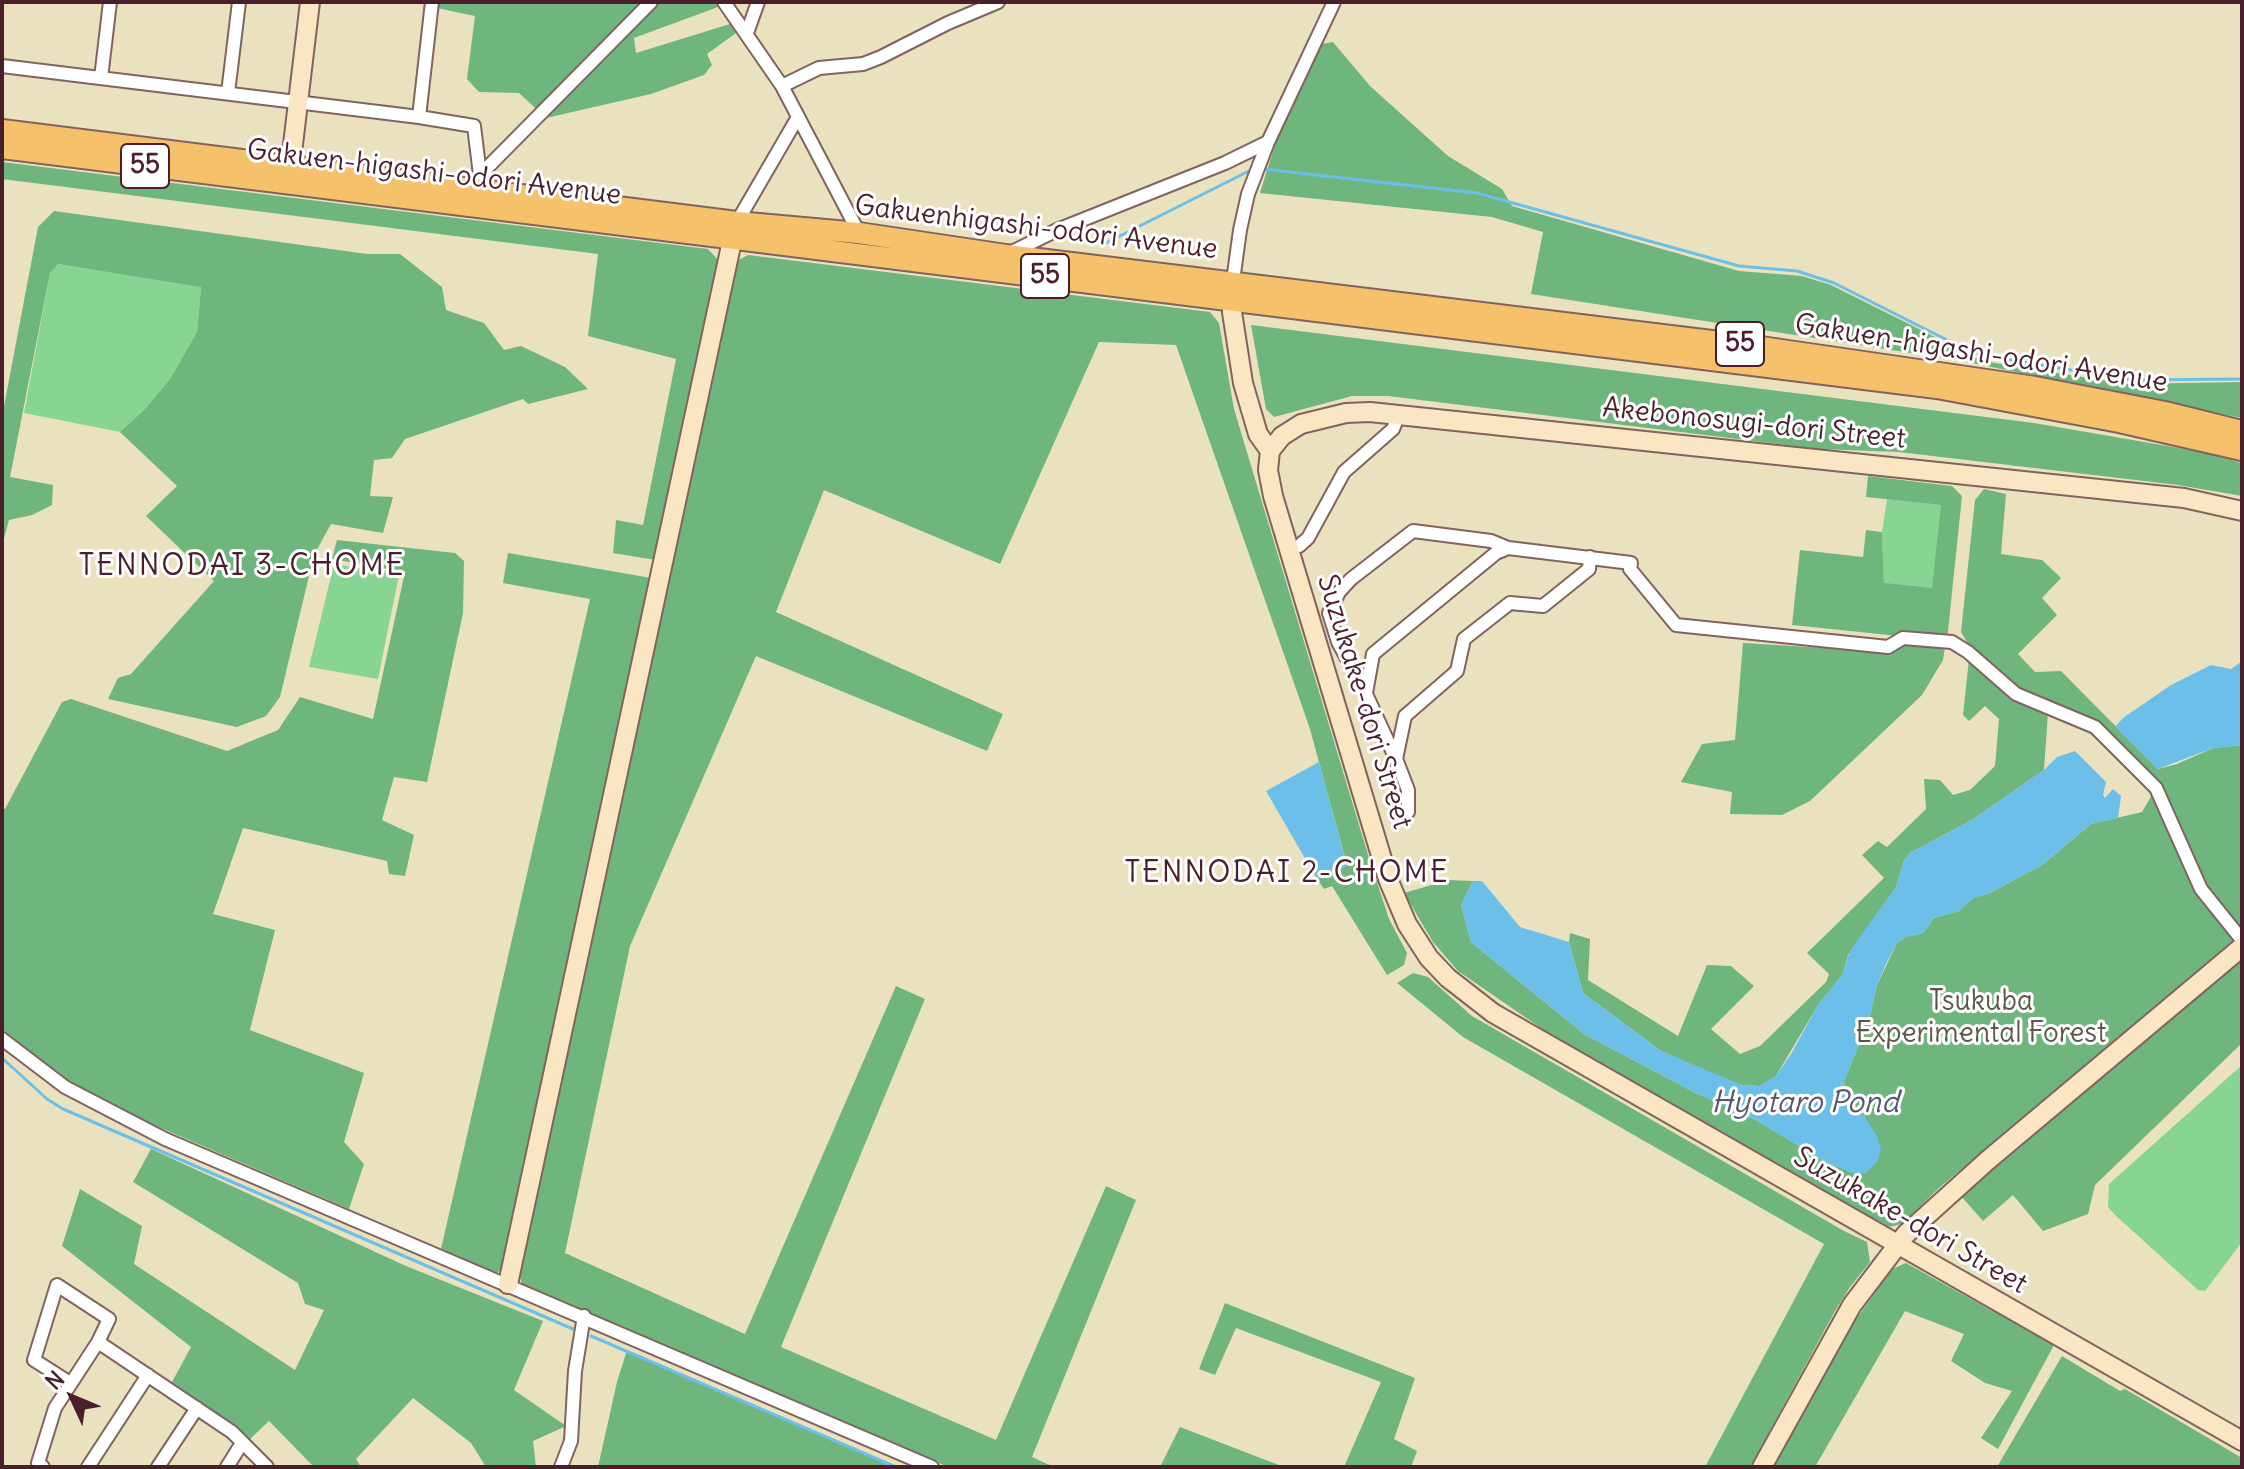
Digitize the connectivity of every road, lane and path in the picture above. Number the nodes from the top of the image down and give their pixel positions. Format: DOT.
graph roads {
  1 [pos="110,2"];
  2 [pos="239,2"];
  3 [pos="310,2"];
  4 [pos="432,2"];
  5 [pos="651,2"];
  6 [pos="724,2"];
  7 [pos="758,2"];
  8 [pos="998,2"];
  9 [pos="1334,2"];
  10 [pos="747,33"];
  11 [pos="2,66"];
  12 [pos="101,78"];
  13 [pos="782,86"];
  14 [pos="228,93"];
  15 [pos="298,103"];
  16 [pos="419,117"];
  17 [pos="798,117"];
  18 [pos="2,130"];
  19 [pos="1268,142"];
  20 [pos="2,148"];
  21 [pos="289,174"];
  22 [pos="479,182"];
  23 [pos="734,230"];
  24 [pos="859,233"];
  25 [pos="1006,255"];
  26 [pos="1232,290"];
  27 [pos="1399,414"];
  28 [pos="2242,431"];
  29 [pos="2242,450"];
  30 [pos="1270,451"];
  31 [pos="2242,511"];
  32 [pos="1299,546"];
  33 [pos="1508,548"];
  34 [pos="1590,557"];
  35 [pos="1366,694"];
  36 [pos="1396,759"];
  37 [pos="1408,812"];
  38 [pos="2240,940"];
  39 [pos="2,1039"];
  40 [pos="1896,1245"];
  41 [pos="508,1284"];
  42 [pos="584,1316"];
  43 [pos="98,1342"];
  44 [pos="148,1375"];
  45 [pos="70,1383"];
  46 [pos="197,1408"];
  47 [pos="2242,1441"];
  48 [pos="242,1443"];
  49 [pos="43,1467"];
  50 [pos="88,1467"];
  51 [pos="158,1467"];
  52 [pos="227,1467"];
  53 [pos="267,1467"];
  54 [pos="561,1467"];
  55 [pos="932,1467"];
  56 [pos="1762,1467"];
  1 -- 12 [label="street"];
  2 -- 14 [label="street"];
  3 -- 15 [label="street"];
  4 -- 16 [label="street"];
  5 -- 22 [label="street"];
  6 -- 10 [label="street"];
  7 -- 10 [label="street"];
  8 -- 13 [label="street"];
  9 -- 19 [label="street"];
  10 -- 13 [label="street"];
  11 -- 12 [label="street"];
  12 -- 14 [label="street"];
  13 -- 17 [label="street"];
  14 -- 15 [label="street"];
  15 -- 16 [label="street"];
  15 -- 21 [label="street"];
  16 -- 22 [label="street"];
  17 -- 23 [label="street"];
  17 -- 24 [label="street"];
  18 -- 21 [label="main road, Gakuen-higashi-odori Avenue / 55"];
  19 -- 25 [label="street"];
  19 -- 26 [label="street"];
  20 -- 21 [label="main road, Gakuen-higashi-odori Avenue / 55"];
  21 -- 22 [label="main road, Gakuen-higashi-odori Avenue / 55"];
  21 -- 23 [label="main road, Gakuen-higashi-odori Avenue / 55"];
  22 -- 23 [label="main road, Gakuen-higashi-odori Avenue / 55"];
  23 -- 24 [label="main road, Gakuenhigashi-odori Avenue / 55"];
  23 -- 26 [label="main road, Gakuen-higashi-odori Avenue / 55"];
  23 -- 41 [label="street"];
  24 -- 25 [label="main road, Gakuenhigashi-odori Avenue / 55"];
  25 -- 26 [label="main road, Gakuenhigashi-odori Avenue / 55"];
  26 -- 28 [label="main road, Gakuen-higashi-odori Avenue / 55"];
  26 -- 29 [label="main road, Gakuen-higashi-odori Avenue / 55"];
  26 -- 30 [label="street, Suzukake-dori Street"];
  27 -- 30 [label="street, Akebonosugi-dori Street"];
  27 -- 31 [label="street, Akebonosugi-dori Street"];
  27 -- 32 [label="street"];
  30 -- 40 [label="street, Suzukake-dori Street"];
  33 -- 34 [label="street"];
  33 -- 35 [label="street"];
  33 -- 35 [label="street"];
  34 -- 36 [label="street"];
  34 -- 38 [label="street"];
  35 -- 36 [label="street"];
  36 -- 37 [label="street"];
  38 -- 40 [label="street"];
  39 -- 41 [label="street"];
  40 -- 47 [label="street, Suzukake-dori Street"];
  40 -- 56 [label="street"];
  41 -- 42 [label="street"];
  42 -- 54 [label="street"];
  42 -- 55 [label="street"];
  43 -- 44 [label="street"];
  43 -- 45 [label="street"];
  43 -- 45 [label="street"];
  44 -- 46 [label="street"];
  44 -- 50 [label="street"];
  45 -- 49 [label="street"];
  46 -- 48 [label="street"];
  46 -- 51 [label="street"];
  48 -- 52 [label="street"];
  48 -- 53 [label="street"];
}
